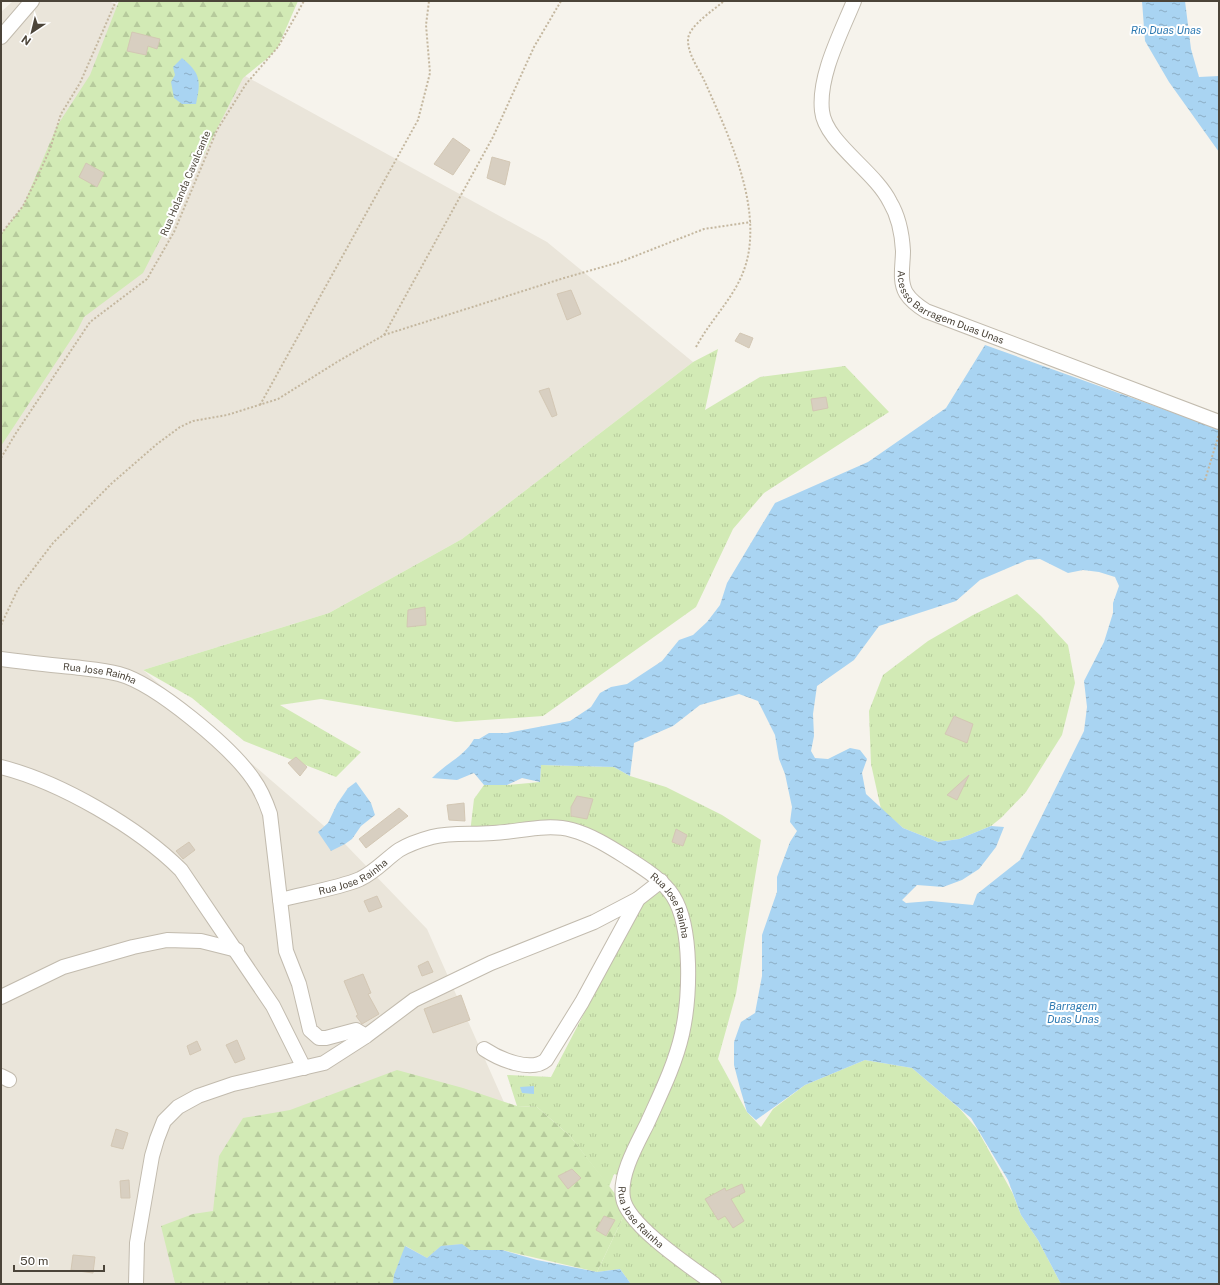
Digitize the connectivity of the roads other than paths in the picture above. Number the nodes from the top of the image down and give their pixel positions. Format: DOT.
graph roads {
  1 [pos="32,1"];
  2 [pos="854,1"];
  3 [pos="1,37"];
  4 [pos="1219,422"];
  5 [pos="1,659"];
  6 [pos="1,767"];
  7 [pos="661,881"];
  8 [pos="638,899"];
  9 [pos="280,900"];
  10 [pos="237,950"];
  11 [pos="1,997"];
  12 [pos="366,1036"];
  13 [pos="484,1049"];
  14 [pos="304,1068"];
  15 [pos="136,1284"];
  16 [pos="714,1284"];
  1 -- 3 [label="street"];
  2 -- 4 [label="street, Acesso Barragem Duas Unas"];
  5 -- 9 [label="street, Rua Jose Rainha"];
  6 -- 10 [label="street"];
  7 -- 8 [label="street"];
  7 -- 9 [label="street, Rua Jose Rainha"];
  7 -- 16 [label="street, Rua Jose Rainha"];
  8 -- 12 [label="street"];
  8 -- 13 [label="street"];
  9 -- 12 [label="street, Rua Jose Rainha"];
  10 -- 11 [label="street"];
  10 -- 14 [label="street"];
  12 -- 14 [label="street"];
  14 -- 15 [label="street"];
}
